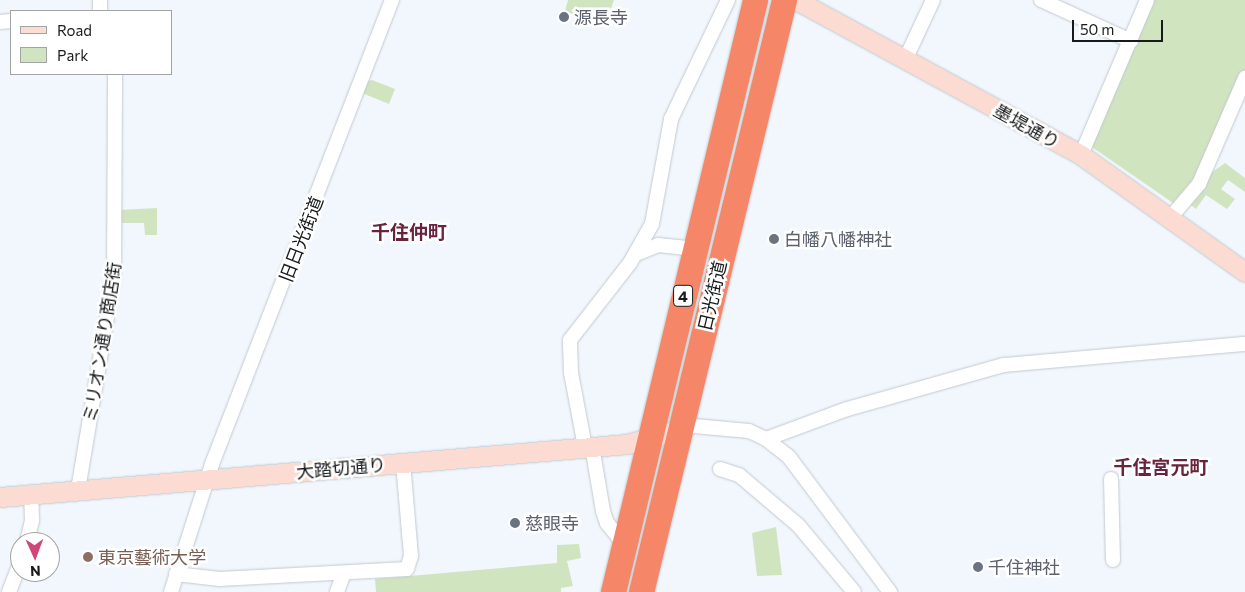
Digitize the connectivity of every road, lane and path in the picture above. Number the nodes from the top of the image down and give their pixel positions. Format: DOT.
graph roads {
  1 [pos="392,0"];
  2 [pos="728,0"];
  3 [pos="754,0"];
  4 [pos="784,0"];
  5 [pos="796,0"];
  6 [pos="933,0"];
  7 [pos="1041,0"];
  8 [pos="1147,0"];
  9 [pos="1131,41"];
  10 [pos="905,60"];
  11 [pos="115,75"];
  12 [pos="1245,78"];
  13 [pos="1081,155"];
  14 [pos="1170,218"];
  15 [pos="652,224"];
  16 [pos="658,245"];
  17 [pos="694,249"];
  18 [pos="636,254"];
  19 [pos="1245,272"];
  20 [pos="1245,344"];
  21 [pos="681,429"];
  22 [pos="648,439"];
  23 [pos="766,439"];
  24 [pos="589,447"];
  25 [pos="403,463"];
  26 [pos="720,469"];
  27 [pos="207,478"];
  28 [pos="1111,479"];
  29 [pos="78,490"];
  30 [pos="31,494"];
  31 [pos="0,497"];
  32 [pos="29,532"];
  33 [pos="624,544"];
  34 [pos="1113,560"];
  35 [pos="344,572"];
  36 [pos="176,574"];
  37 [pos="171,592"];
  38 [pos="337,592"];
  39 [pos="612,592"];
  40 [pos="641,592"];
  41 [pos="854,592"];
  42 [pos="890,592"];
  1 -- 27 [label="street, 旧日光街道"];
  2 -- 15 [label="street"];
  3 -- 17 [label="highway, 日光街道 / 4"];
  4 -- 21 [label="highway, 日光街道 / 4"];
  5 -- 10 [label="street, 墨堤通り"];
  6 -- 10 [label="street"];
  7 -- 9 [label="street"];
  8 -- 9 [label="street"];
  9 -- 13 [label="street"];
  10 -- 13 [label="street, 墨堤通り"];
  11 -- 29 [label="street, ミリオン通り商店街"];
  12 -- 14 [label="street"];
  13 -- 14 [label="street, 墨堤通り"];
  14 -- 19 [label="street, 墨堤通り"];
  15 -- 16 [label="street"];
  15 -- 18 [label="street"];
  16 -- 17 [label="street"];
  16 -- 18 [label="street"];
  17 -- 22 [label="highway, 日光街道 / 4"];
  18 -- 24 [label="street"];
  20 -- 23 [label="street"];
  21 -- 22 [label="street, 大踏切通り"];
  21 -- 23 [label="street"];
  21 -- 40 [label="highway, 日光街道 / 4"];
  22 -- 24 [label="street, 大踏切通り"];
  22 -- 33 [label="highway, 日光街道 / 4"];
  23 -- 42 [label="street"];
  24 -- 25 [label="street, 大踏切通り"];
  24 -- 33 [label="street"];
  25 -- 27 [label="street, 大踏切通り"];
  25 -- 35 [label="street"];
  26 -- 41 [label="street"];
  27 -- 29 [label="street, 大踏切通り"];
  27 -- 36 [label="street, 旧日光街道"];
  28 -- 34 [label="street"];
  29 -- 30 [label="street, 大踏切通り"];
  30 -- 31 [label="street, 大踏切通り"];
  30 -- 32 [label="street"];
  33 -- 39 [label="highway, 日光街道 / 4"];
  35 -- 36 [label="street"];
  35 -- 38 [label="street"];
  36 -- 37 [label="street, 旧日光街道"];
}
